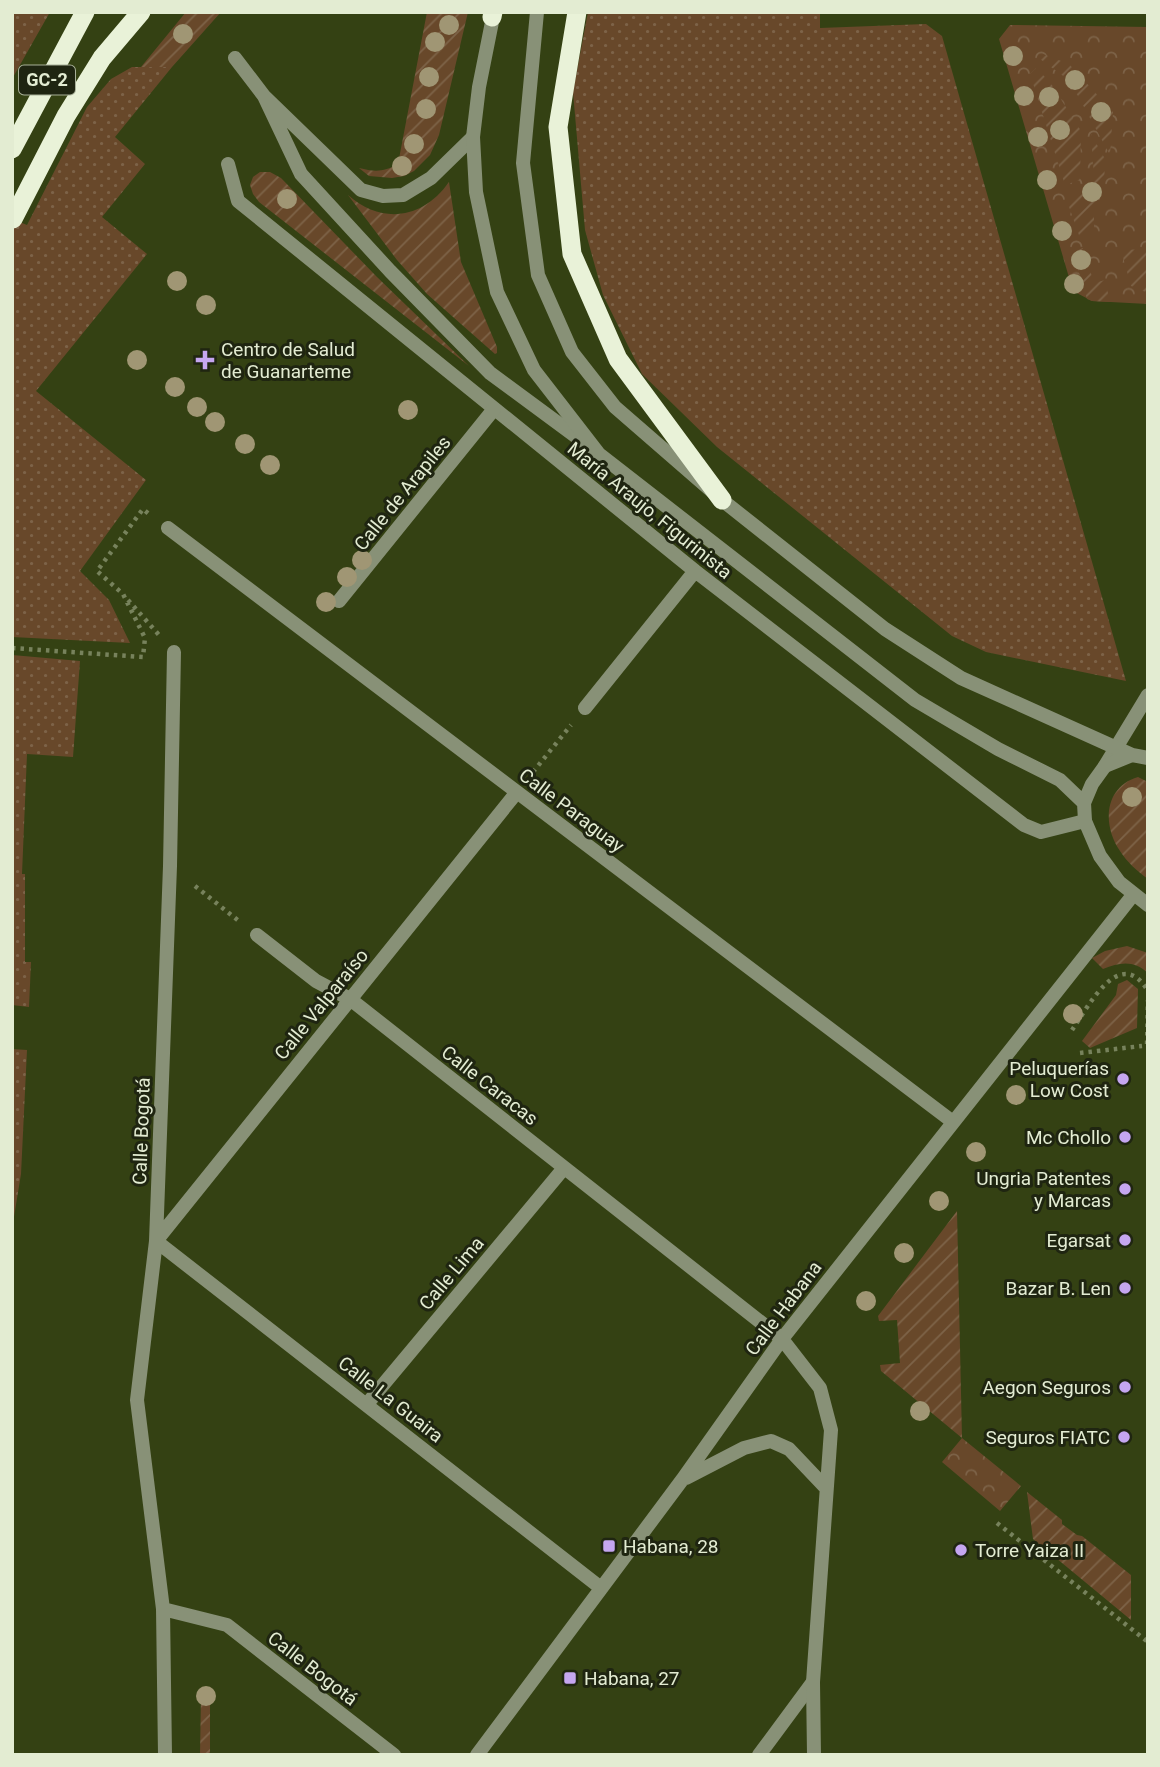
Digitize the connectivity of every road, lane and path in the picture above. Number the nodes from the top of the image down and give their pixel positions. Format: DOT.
graph roads {
  1 [pos="85,12"];
  2 [pos="141,12"];
  3 [pos="537,12"];
  4 [pos="576,12"];
  5 [pos="493,14"];
  6 [pos="234,58"];
  7 [pos="264,96"];
  8 [pos="473,137"];
  9 [pos="12,149"];
  10 [pos="228,164"];
  11 [pos="13,219"];
  12 [pos="494,409"];
  13 [pos="599,454"];
  14 [pos="722,500"];
  15 [pos="168,528"];
  16 [pos="695,571"];
  17 [pos="123,594"];
  18 [pos="339,601"];
  19 [pos="12,648"];
  20 [pos="174,652"];
  21 [pos="1148,695"];
  22 [pos="585,708"];
  23 [pos="1115,747"];
  24 [pos="1132,755"];
  25 [pos="1148,758"];
  26 [pos="1105,766"];
  27 [pos="517,792"];
  28 [pos="1084,803"];
  29 [pos="1085,821"];
  30 [pos="170,866"];
  31 [pos="1133,895"];
  32 [pos="1148,905"];
  33 [pos="257,935"];
  34 [pos="1148,991"];
  35 [pos="350,999"];
  36 [pos="1148,1000"];
  37 [pos="1072,1030"];
  38 [pos="1144,1045"];
  39 [pos="1080,1053"];
  40 [pos="953,1122"];
  41 [pos="564,1168"];
  42 [pos="156,1241"];
  43 [pos="782,1339"];
  44 [pos="367,1404"];
  45 [pos="682,1480"];
  46 [pos="826,1488"];
  47 [pos="997,1523"];
  48 [pos="601,1588"];
  49 [pos="163,1609"];
  50 [pos="1148,1642"];
  51 [pos="813,1682"];
  52 [pos="165,1755"];
  53 [pos="394,1755"];
  54 [pos="477,1755"];
  55 [pos="759,1755"];
  56 [pos="814,1755"];
  1 -- 9 [label="highway, GC-2"];
  2 -- 11 [label="highway"];
  3 -- 14 [label="street"];
  4 -- 14 [label="highway"];
  5 -- 8 [label="street, María Araujo, Figurinista"];
  6 -- 7 [label="street"];
  7 -- 8 [label="street"];
  7 -- 13 [label="street, María Araujo, Figurinista"];
  8 -- 13 [label="street, María Araujo, Figurinista"];
  10 -- 12 [label="street, María Araujo, Figurinista"];
  12 -- 16 [label="street, María Araujo, Figurinista"];
  12 -- 18 [label="street, Calle de Arapiles"];
  13 -- 28 [label="street, María Araujo, Figurinista"];
  14 -- 23 [label="street"];
  15 -- 17 [label="path"];
  15 -- 27 [label="street, Calle Paraguay"];
  16 -- 22 [label="street"];
  16 -- 29 [label="street, María Araujo, Figurinista"];
  17 -- 19 [label="path"];
  17 -- 20 [label="path"];
  20 -- 30 [label="street, Calle Bogotá"];
  21 -- 23 [label="street"];
  22 -- 27 [label="path"];
  23 -- 24 [label="street"];
  23 -- 26 [label="street"];
  24 -- 25 [label="street"];
  24 -- 26 [label="street"];
  26 -- 28 [label="street"];
  27 -- 35 [label="street, Calle Valparaíso"];
  27 -- 40 [label="street, Calle Paraguay"];
  28 -- 29 [label="street"];
  29 -- 31 [label="street"];
  30 -- 33 [label="path"];
  30 -- 42 [label="street, Calle Bogotá"];
  31 -- 32 [label="street"];
  31 -- 40 [label="street, Calle Habana"];
  33 -- 35 [label="street, Calle Caracas"];
  34 -- 37 [label="path"];
  35 -- 41 [label="street, Calle Caracas"];
  35 -- 42 [label="street, Calle Valparaíso"];
  36 -- 38 [label="path"];
  38 -- 39 [label="path"];
  40 -- 43 [label="street, Calle Habana"];
  41 -- 43 [label="street, Calle Caracas"];
  41 -- 44 [label="street, Calle Lima"];
  42 -- 44 [label="street, Calle La Guaira"];
  42 -- 49 [label="street, Calle Bogotá"];
  43 -- 45 [label="street, Calle Habana"];
  43 -- 46 [label="street, Calle Caracas"];
  44 -- 48 [label="street, Calle La Guaira"];
  45 -- 46 [label="street"];
  45 -- 48 [label="street, Calle Habana"];
  46 -- 51 [label="street, Calle Caracas"];
  47 -- 50 [label="path"];
  48 -- 54 [label="street, Calle Habana"];
  49 -- 52 [label="street, Calle Bogotá"];
  49 -- 53 [label="street, Calle Bogotá"];
  51 -- 55 [label="street"];
  51 -- 56 [label="street, Calle Caracas"];
}
